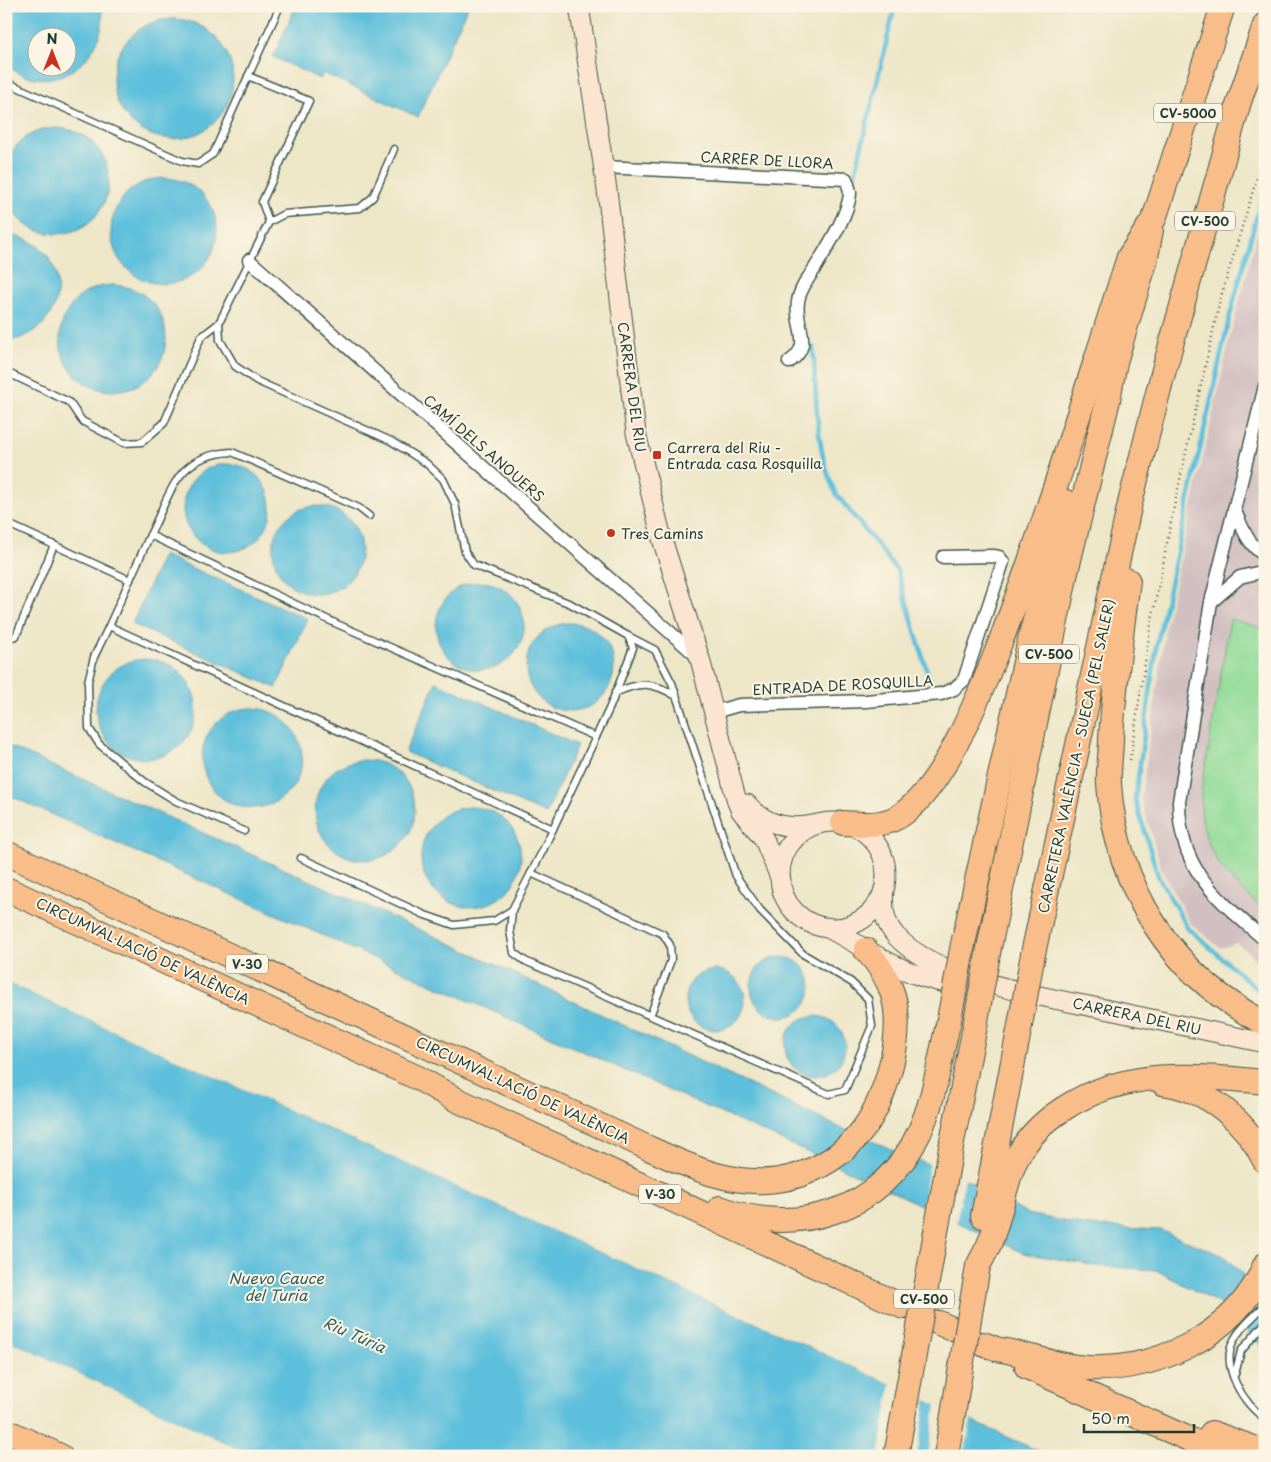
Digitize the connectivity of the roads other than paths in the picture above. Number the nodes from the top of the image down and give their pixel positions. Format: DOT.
graph roads {
  1 [pos="280,6"];
  2 [pos="579,6"];
  3 [pos="1223,6"];
  4 [pos="1265,25"];
  5 [pos="248,76"];
  6 [pos="6,82"];
  7 [pos="394,149"];
  8 [pos="604,167"];
  9 [pos="1154,219"];
  10 [pos="269,222"];
  11 [pos="249,260"];
  12 [pos="219,323"];
  13 [pos="789,362"];
  14 [pos="1115,362"];
  15 [pos="6,372"];
  16 [pos="1162,377"];
  17 [pos="1265,386"];
  18 [pos="1234,509"];
  19 [pos="369,516"];
  20 [pos="6,523"];
  21 [pos="150,535"];
  22 [pos="54,545"];
  23 [pos="1265,555"];
  24 [pos="943,557"];
  25 [pos="1265,572"];
  26 [pos="130,580"];
  27 [pos="1211,602"];
  28 [pos="109,626"];
  29 [pos="628,636"];
  30 [pos="6,639"];
  31 [pos="700,659"];
  32 [pos="616,693"];
  33 [pos="676,696"];
  34 [pos="714,712"];
  35 [pos="596,737"];
  36 [pos="733,787"];
  37 [pos="843,823"];
  38 [pos="816,825"];
  39 [pos="553,829"];
  40 [pos="244,831"];
  41 [pos="6,853"];
  42 [pos="301,858"];
  43 [pos="531,873"];
  44 [pos="781,880"];
  45 [pos="6,889"];
  46 [pos="884,890"];
  47 [pos="512,910"];
  48 [pos="825,927"];
  49 [pos="1265,940"];
  50 [pos="866,950"];
  51 [pos="1009,989"];
  52 [pos="650,1016"];
  53 [pos="1265,1023"];
  54 [pos="1265,1043"];
  55 [pos="418,1078"];
  56 [pos="1124,1082"];
  57 [pos="1265,1082"];
  58 [pos="1265,1162"];
  59 [pos="1003,1165"];
  60 [pos="1264,1268"];
  61 [pos="1265,1305"];
  62 [pos="904,1307"];
  63 [pos="1265,1323"];
  64 [pos="1235,1378"];
  65 [pos="1076,1389"];
  66 [pos="1265,1418"];
  67 [pos="6,1431"];
  68 [pos="1265,1452"];
  69 [pos="60,1456"];
  70 [pos="896,1456"];
  71 [pos="946,1456"];
  72 [pos="1231,1456"];
  1 -- 5 [label="lane"];
  2 -- 8 [label="street, CARRERA DEL RIU"];
  3 -- 9 [label="highway, CV-5000"];
  4 -- 16 [label="highway, CARRETERA VALÈNCIA - SUECA (PEL SALER) / CV-500"];
  5 -- 6 [label="lane"];
  5 -- 10 [label="lane"];
  7 -- 10 [label="lane"];
  8 -- 13 [label="street, CARRER DE LLORA"];
  8 -- 31 [label="street, CARRERA DEL RIU"];
  9 -- 14 [label="highway, CV-500"];
  9 -- 37 [label="highway"];
  10 -- 11 [label="lane"];
  11 -- 12 [label="lane"];
  11 -- 31 [label="street, CAMÍ DELS ANOUERS"];
  12 -- 15 [label="lane"];
  12 -- 29 [label="lane"];
  14 -- 55 [label="highway, bridge"];
  14 -- 70 [label="highway, CV-500, bridge"];
  16 -- 53 [label="highway"];
  16 -- 59 [label="highway, CARRETERA VALÈNCIA - SUECA (PEL SALER) / CV-500, bridge"];
  17 -- 18 [label="street"];
  18 -- 23 [label="street"];
  18 -- 27 [label="street"];
  19 -- 21 [label="lane"];
  20 -- 22 [label="lane"];
  21 -- 26 [label="lane"];
  21 -- 35 [label="lane"];
  22 -- 26 [label="lane"];
  22 -- 30 [label="lane"];
  24 -- 34 [label="street, ENTRADA DE ROSQUILLA"];
  25 -- 27 [label="street"];
  26 -- 28 [label="lane"];
  27 -- 49 [label="street"];
  28 -- 39 [label="lane"];
  28 -- 40 [label="lane"];
  29 -- 32 [label="lane"];
  29 -- 33 [label="lane"];
  31 -- 34 [label="street, CARRERA DEL RIU"];
  32 -- 33 [label="lane"];
  32 -- 35 [label="lane"];
  33 -- 52 [label="lane"];
  34 -- 36 [label="street, CARRERA DEL RIU"];
  35 -- 39 [label="lane"];
  36 -- 38 [label="street, CARRERA DEL RIU"];
  36 -- 44 [label="street, CARRERA DEL RIU"];
  37 -- 38 [label="street"];
  37 -- 46 [label="street"];
  38 -- 44 [label="street"];
  39 -- 43 [label="lane"];
  41 -- 50 [label="highway, CIRCUMVAL·LACIÓ DE VALÈNCIA / V-30"];
  42 -- 47 [label="lane"];
  43 -- 47 [label="lane"];
  43 -- 52 [label="lane"];
  44 -- 48 [label="street"];
  45 -- 55 [label="highway, CIRCUMVAL·LACIÓ DE VALÈNCIA / V-30"];
  46 -- 48 [label="street"];
  46 -- 51 [label="street, CARRERA DEL RIU"];
  47 -- 52 [label="lane"];
  48 -- 50 [label="street, CARRERA DEL RIU"];
  50 -- 51 [label="street, CARRERA DEL RIU"];
  51 -- 54 [label="street, CARRERA DEL RIU"];
  55 -- 62 [label="highway, CIRCUMVAL·LACIÓ DE VALÈNCIA / V-30"];
  56 -- 57 [label="highway"];
  56 -- 58 [label="highway"];
  56 -- 59 [label="highway"];
  59 -- 71 [label="highway, CV-500, bridge"];
  60 -- 65 [label="highway"];
  61 -- 64 [label="lane"];
  63 -- 64 [label="lane"];
  64 -- 66 [label="lane"];
  65 -- 68 [label="highway"];
  65 -- 72 [label="highway"];
  67 -- 69 [label="highway"];
}
